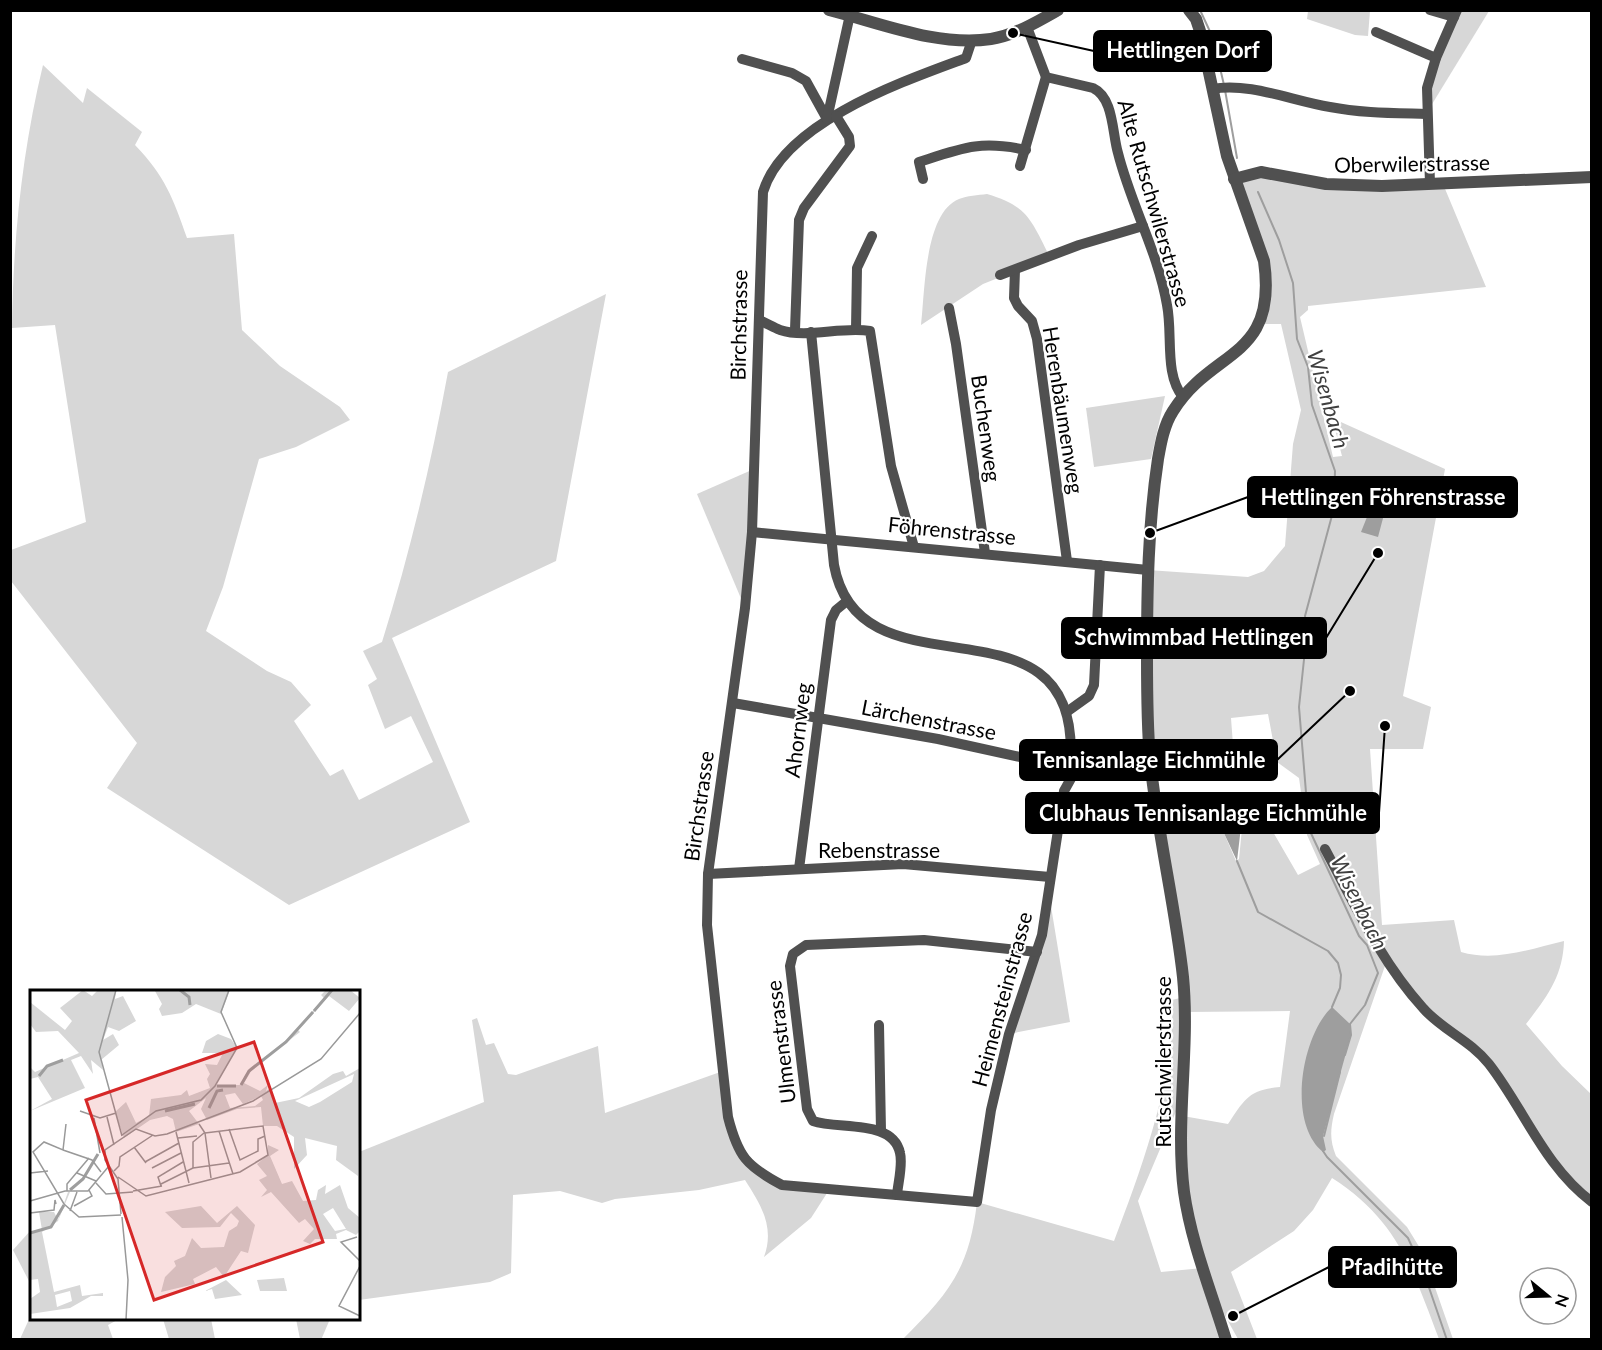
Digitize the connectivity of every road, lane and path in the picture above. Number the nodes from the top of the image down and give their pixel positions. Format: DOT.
graph roads {
  1 [pos="829,10"];
  2 [pos="1058,10"];
  3 [pos="1189,10"];
  4 [pos="1430,10"];
  5 [pos="851,13"];
  6 [pos="1456,14"];
  7 [pos="1027,27"];
  8 [pos="1376,32"];
  9 [pos="972,40"];
  10 [pos="1436,58"];
  11 [pos="742,59"];
  12 [pos="1046,77"];
  13 [pos="1220,88"];
  14 [pos="1426,114"];
  15 [pos="832,117"];
  16 [pos="1026,150"];
  17 [pos="1020,166"];
  18 [pos="1592,177"];
  19 [pos="924,179"];
  20 [pos="1234,179"];
  21 [pos="1430,184"];
  22 [pos="1143,226"];
  23 [pos="872,237"];
  24 [pos="1015,270"];
  25 [pos="1000,275"];
  26 [pos="949,308"];
  27 [pos="759,320"];
  28 [pos="856,329"];
  29 [pos="795,330"];
  30 [pos="812,332"];
  31 [pos="1183,397"];
  32 [pos="752,532"];
  33 [pos="832,538"];
  34 [pos="914,547"];
  35 [pos="985,553"];
  36 [pos="1067,561"];
  37 [pos="1100,565"];
  38 [pos="1148,570"];
  39 [pos="847,601"];
  40 [pos="732,703"];
  41 [pos="1068,711"];
  42 [pos="818,718"];
  43 [pos="1150,756"];
  44 [pos="1072,770"];
  45 [pos="1325,849"];
  46 [pos="799,869"];
  47 [pos="708,874"];
  48 [pos="1050,877"];
  49 [pos="1037,952"];
  50 [pos="879,1025"];
  51 [pos="881,1131"];
  52 [pos="897,1196"];
  53 [pos="977,1202"];
  54 [pos="1592,1202"];
  55 [pos="1226,1340"];
  1 -- 5 [label="street"];
  2 -- 7 [label="street"];
  3 -- 13 [label="street, Rutschwilerstrasse"];
  4 -- 6 [label="street"];
  5 -- 9 [label="street"];
  5 -- 15 [label="street"];
  6 -- 10 [label="street"];
  7 -- 9 [label="street"];
  7 -- 12 [label="street"];
  8 -- 10 [label="street"];
  9 -- 15 [label="street, Birchstrasse"];
  10 -- 14 [label="street"];
  11 -- 15 [label="street"];
  12 -- 16 [label="street"];
  12 -- 22 [label="street, Alte Rutschwilerstrasse"];
  13 -- 14 [label="street"];
  13 -- 20 [label="street, Rutschwilerstrasse"];
  14 -- 21 [label="street"];
  15 -- 27 [label="street, Birchstrasse"];
  15 -- 29 [label="street"];
  16 -- 17 [label="street"];
  16 -- 19 [label="street"];
  18 -- 21 [label="street, Oberwilerstrasse"];
  20 -- 21 [label="street, Oberwilerstrasse"];
  20 -- 31 [label="street, Rutschwilerstrasse"];
  22 -- 24 [label="street"];
  22 -- 31 [label="street, Alte Rutschwilerstrasse"];
  23 -- 28 [label="street"];
  24 -- 25 [label="street"];
  24 -- 36 [label="street, Herenbäumenweg"];
  26 -- 35 [label="street, Buchenweg"];
  27 -- 29 [label="street"];
  27 -- 32 [label="street, Birchstrasse"];
  28 -- 30 [label="street"];
  28 -- 34 [label="street"];
  29 -- 30 [label="street"];
  30 -- 33 [label="street"];
  31 -- 38 [label="street, Rutschwilerstrasse"];
  32 -- 33 [label="street, Föhrenstrasse"];
  32 -- 40 [label="street, Birchstrasse"];
  33 -- 34 [label="street, Föhrenstrasse"];
  33 -- 39 [label="street"];
  34 -- 35 [label="street, Föhrenstrasse"];
  35 -- 36 [label="street, Föhrenstrasse"];
  36 -- 37 [label="street, Föhrenstrasse"];
  37 -- 38 [label="street, Föhrenstrasse"];
  37 -- 41 [label="street"];
  38 -- 43 [label="street, Rutschwilerstrasse"];
  39 -- 41 [label="street"];
  39 -- 42 [label="street, Ahornweg"];
  40 -- 42 [label="street, Lärchenstrasse"];
  40 -- 47 [label="street, Birchstrasse"];
  41 -- 44 [label="street, Heimensteinstrasse"];
  42 -- 44 [label="street, Lärchenstrasse"];
  42 -- 46 [label="street, Ahornweg"];
  43 -- 44 [label="street"];
  43 -- 55 [label="street, Rutschwilerstrasse"];
  44 -- 48 [label="street, Heimensteinstrasse"];
  45 -- 54 [label="street"];
  46 -- 47 [label="street, Rebenstrasse"];
  46 -- 48 [label="street, Rebenstrasse"];
  47 -- 52 [label="street, Birchstrasse"];
  48 -- 49 [label="street, Heimensteinstrasse"];
  49 -- 51 [label="street, Ulmenstrasse"];
  49 -- 53 [label="street, Heimensteinstrasse"];
  50 -- 51 [label="street"];
  51 -- 52 [label="street"];
  52 -- 53 [label="street, Birchstrasse"];
}
